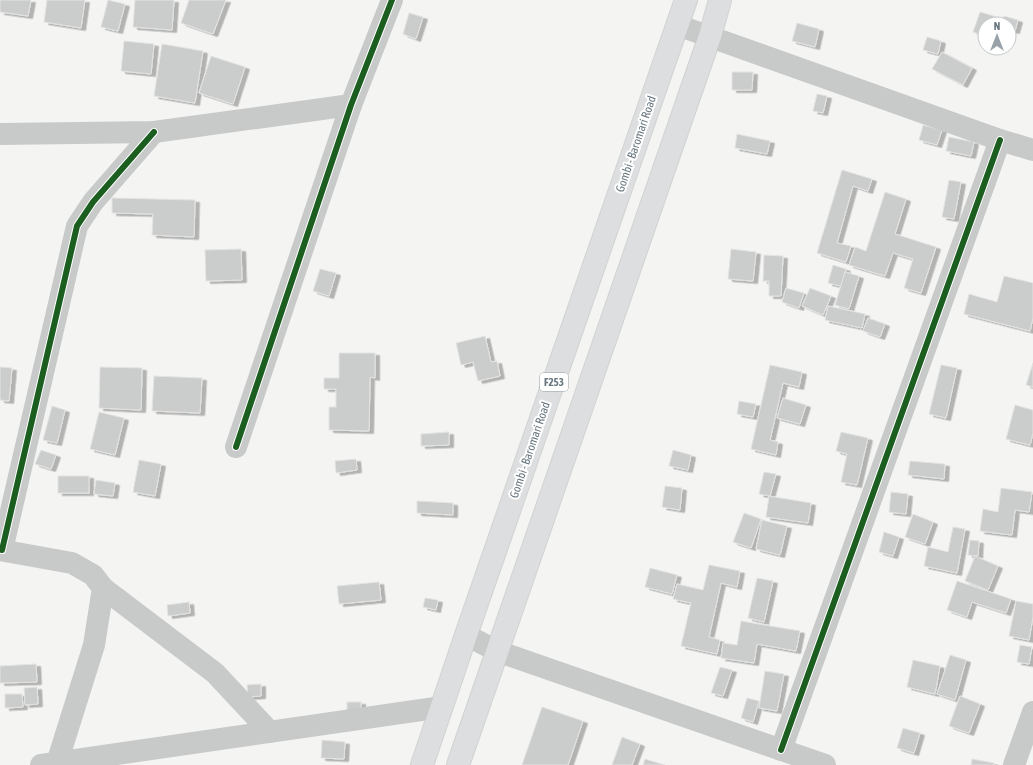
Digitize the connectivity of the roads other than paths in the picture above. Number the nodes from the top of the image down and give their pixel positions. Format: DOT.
graph roads {
  1 [pos="392,0"];
  2 [pos="686,0"];
  3 [pos="720,0"];
  4 [pos="677,25"];
  5 [pos="710,36"];
  6 [pos="351,105"];
  7 [pos="154,132"];
  8 [pos="0,134"];
  9 [pos="1000,140"];
  10 [pos="1033,150"];
  11 [pos="236,447"];
  12 [pos="1,550"];
  13 [pos="103,588"];
  14 [pos="466,635"];
  15 [pos="497,651"];
  16 [pos="442,708"];
  17 [pos="1033,712"];
  18 [pos="270,732"];
  19 [pos="781,750"];
  20 [pos="49,764"];
  21 [pos="422,765"];
  22 [pos="458,765"];
  23 [pos="825,765"];
  24 [pos="1014,765"];
  1 -- 6 [label="street"];
  2 -- 4 [label="main road, Gombi - Baromari Road / F253"];
  3 -- 5 [label="main road"];
  4 -- 5 [label="street"];
  4 -- 14 [label="main road, Gombi - Baromari Road / F253"];
  5 -- 9 [label="street"];
  5 -- 15 [label="main road"];
  6 -- 7 [label="street"];
  6 -- 11 [label="street"];
  7 -- 8 [label="street"];
  7 -- 12 [label="street"];
  9 -- 10 [label="street"];
  9 -- 19 [label="street"];
  12 -- 13 [label="street"];
  13 -- 18 [label="street"];
  13 -- 20 [label="street"];
  14 -- 15 [label="street"];
  14 -- 16 [label="main road, Gombi - Baromari Road / F253"];
  15 -- 19 [label="street"];
  15 -- 22 [label="main road"];
  16 -- 18 [label="street"];
  16 -- 21 [label="main road, Gombi - Baromari Road / F253"];
  17 -- 24 [label="street"];
  18 -- 20 [label="street"];
  19 -- 23 [label="street"];
}
